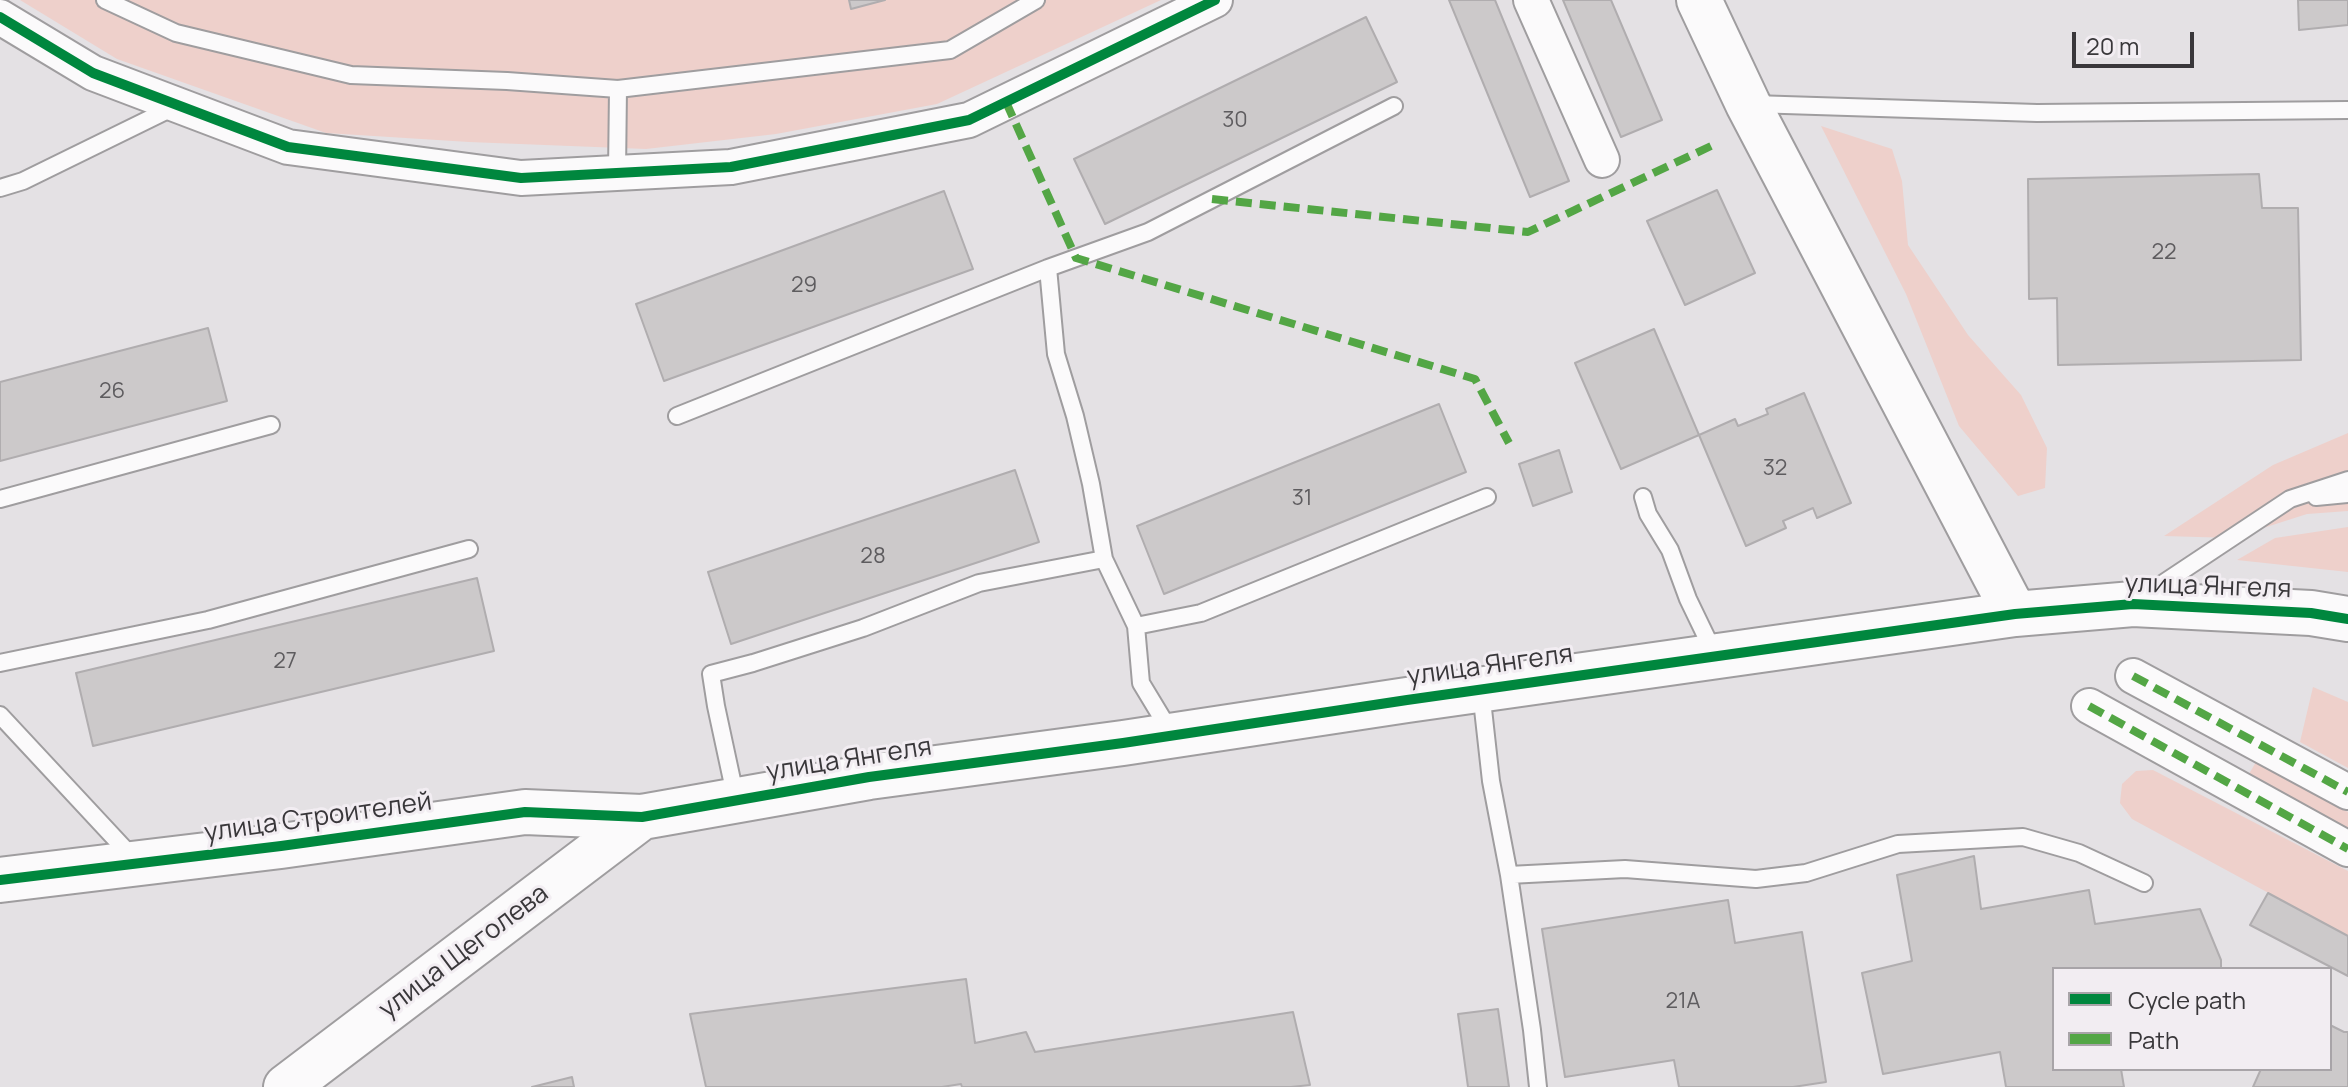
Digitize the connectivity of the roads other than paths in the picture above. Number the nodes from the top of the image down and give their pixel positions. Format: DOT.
graph roads {
  1 [pos="105,0"];
  2 [pos="1036,0"];
  3 [pos="1215,0"];
  4 [pos="1531,0"];
  5 [pos="1699,0"];
  6 [pos="0,17"];
  7 [pos="618,89"];
  8 [pos="1748,104"];
  9 [pos="179,105"];
  10 [pos="1394,106"];
  11 [pos="2348,110"];
  12 [pos="1602,160"];
  13 [pos="617,173"];
  14 [pos="0,188"];
  15 [pos="1048,268"];
  16 [pos="677,416"];
  17 [pos="271,425"];
  18 [pos="2348,480"];
  19 [pos="2348,494"];
  20 [pos="1487,497"];
  21 [pos="1643,497"];
  22 [pos="0,499"];
  23 [pos="2290,499"];
  24 [pos="469,549"];
  25 [pos="1104,559"];
  26 [pos="2133,604"];
  27 [pos="2015,614"];
  28 [pos="2348,619"];
  29 [pos="1136,626"];
  30 [pos="1715,656"];
  31 [pos="0,663"];
  32 [pos="2133,676"];
  33 [pos="1481,689"];
  34 [pos="2089,706"];
  35 [pos="0,715"];
  36 [pos="1172,736"];
  37 [pos="2348,792"];
  38 [pos="736,800"];
  39 [pos="642,817"];
  40 [pos="2348,849"];
  41 [pos="139,863"];
  42 [pos="1509,875"];
  43 [pos="0,880"];
  44 [pos="2144,883"];
  45 [pos="286,1087"];
  46 [pos="1538,1087"];
  1 -- 7 [label="lane"];
  2 -- 7 [label="lane"];
  3 -- 13 [label="street"];
  4 -- 12 [label="street"];
  5 -- 8 [label="street"];
  6 -- 9 [label="street"];
  7 -- 13 [label="lane"];
  8 -- 11 [label="lane"];
  8 -- 27 [label="street"];
  9 -- 13 [label="street"];
  9 -- 14 [label="lane"];
  10 -- 15 [label="lane"];
  15 -- 16 [label="lane"];
  15 -- 25 [label="lane"];
  17 -- 22 [label="lane"];
  18 -- 23 [label="lane"];
  19 -- 23 [label="lane"];
  20 -- 29 [label="lane"];
  21 -- 30 [label="lane"];
  23 -- 26 [label="lane"];
  24 -- 31 [label="lane"];
  25 -- 29 [label="lane"];
  25 -- 38 [label="lane"];
  26 -- 27 [label="street, улица Янгеля"];
  26 -- 28 [label="street, улица Янгеля"];
  27 -- 30 [label="street, улица Янгеля"];
  29 -- 36 [label="lane"];
  30 -- 33 [label="street, улица Янгеля"];
  32 -- 37 [label="street"];
  33 -- 36 [label="street, улица Янгеля"];
  33 -- 42 [label="lane"];
  34 -- 40 [label="street"];
  35 -- 41 [label="lane"];
  36 -- 38 [label="street, улица Янгеля"];
  38 -- 39 [label="street, улица Янгеля"];
  39 -- 41 [label="street, улица Строителей"];
  39 -- 45 [label="street, улица Щеголева"];
  41 -- 43 [label="street, улица Строителей"];
  42 -- 44 [label="lane"];
  42 -- 46 [label="lane"];
}
